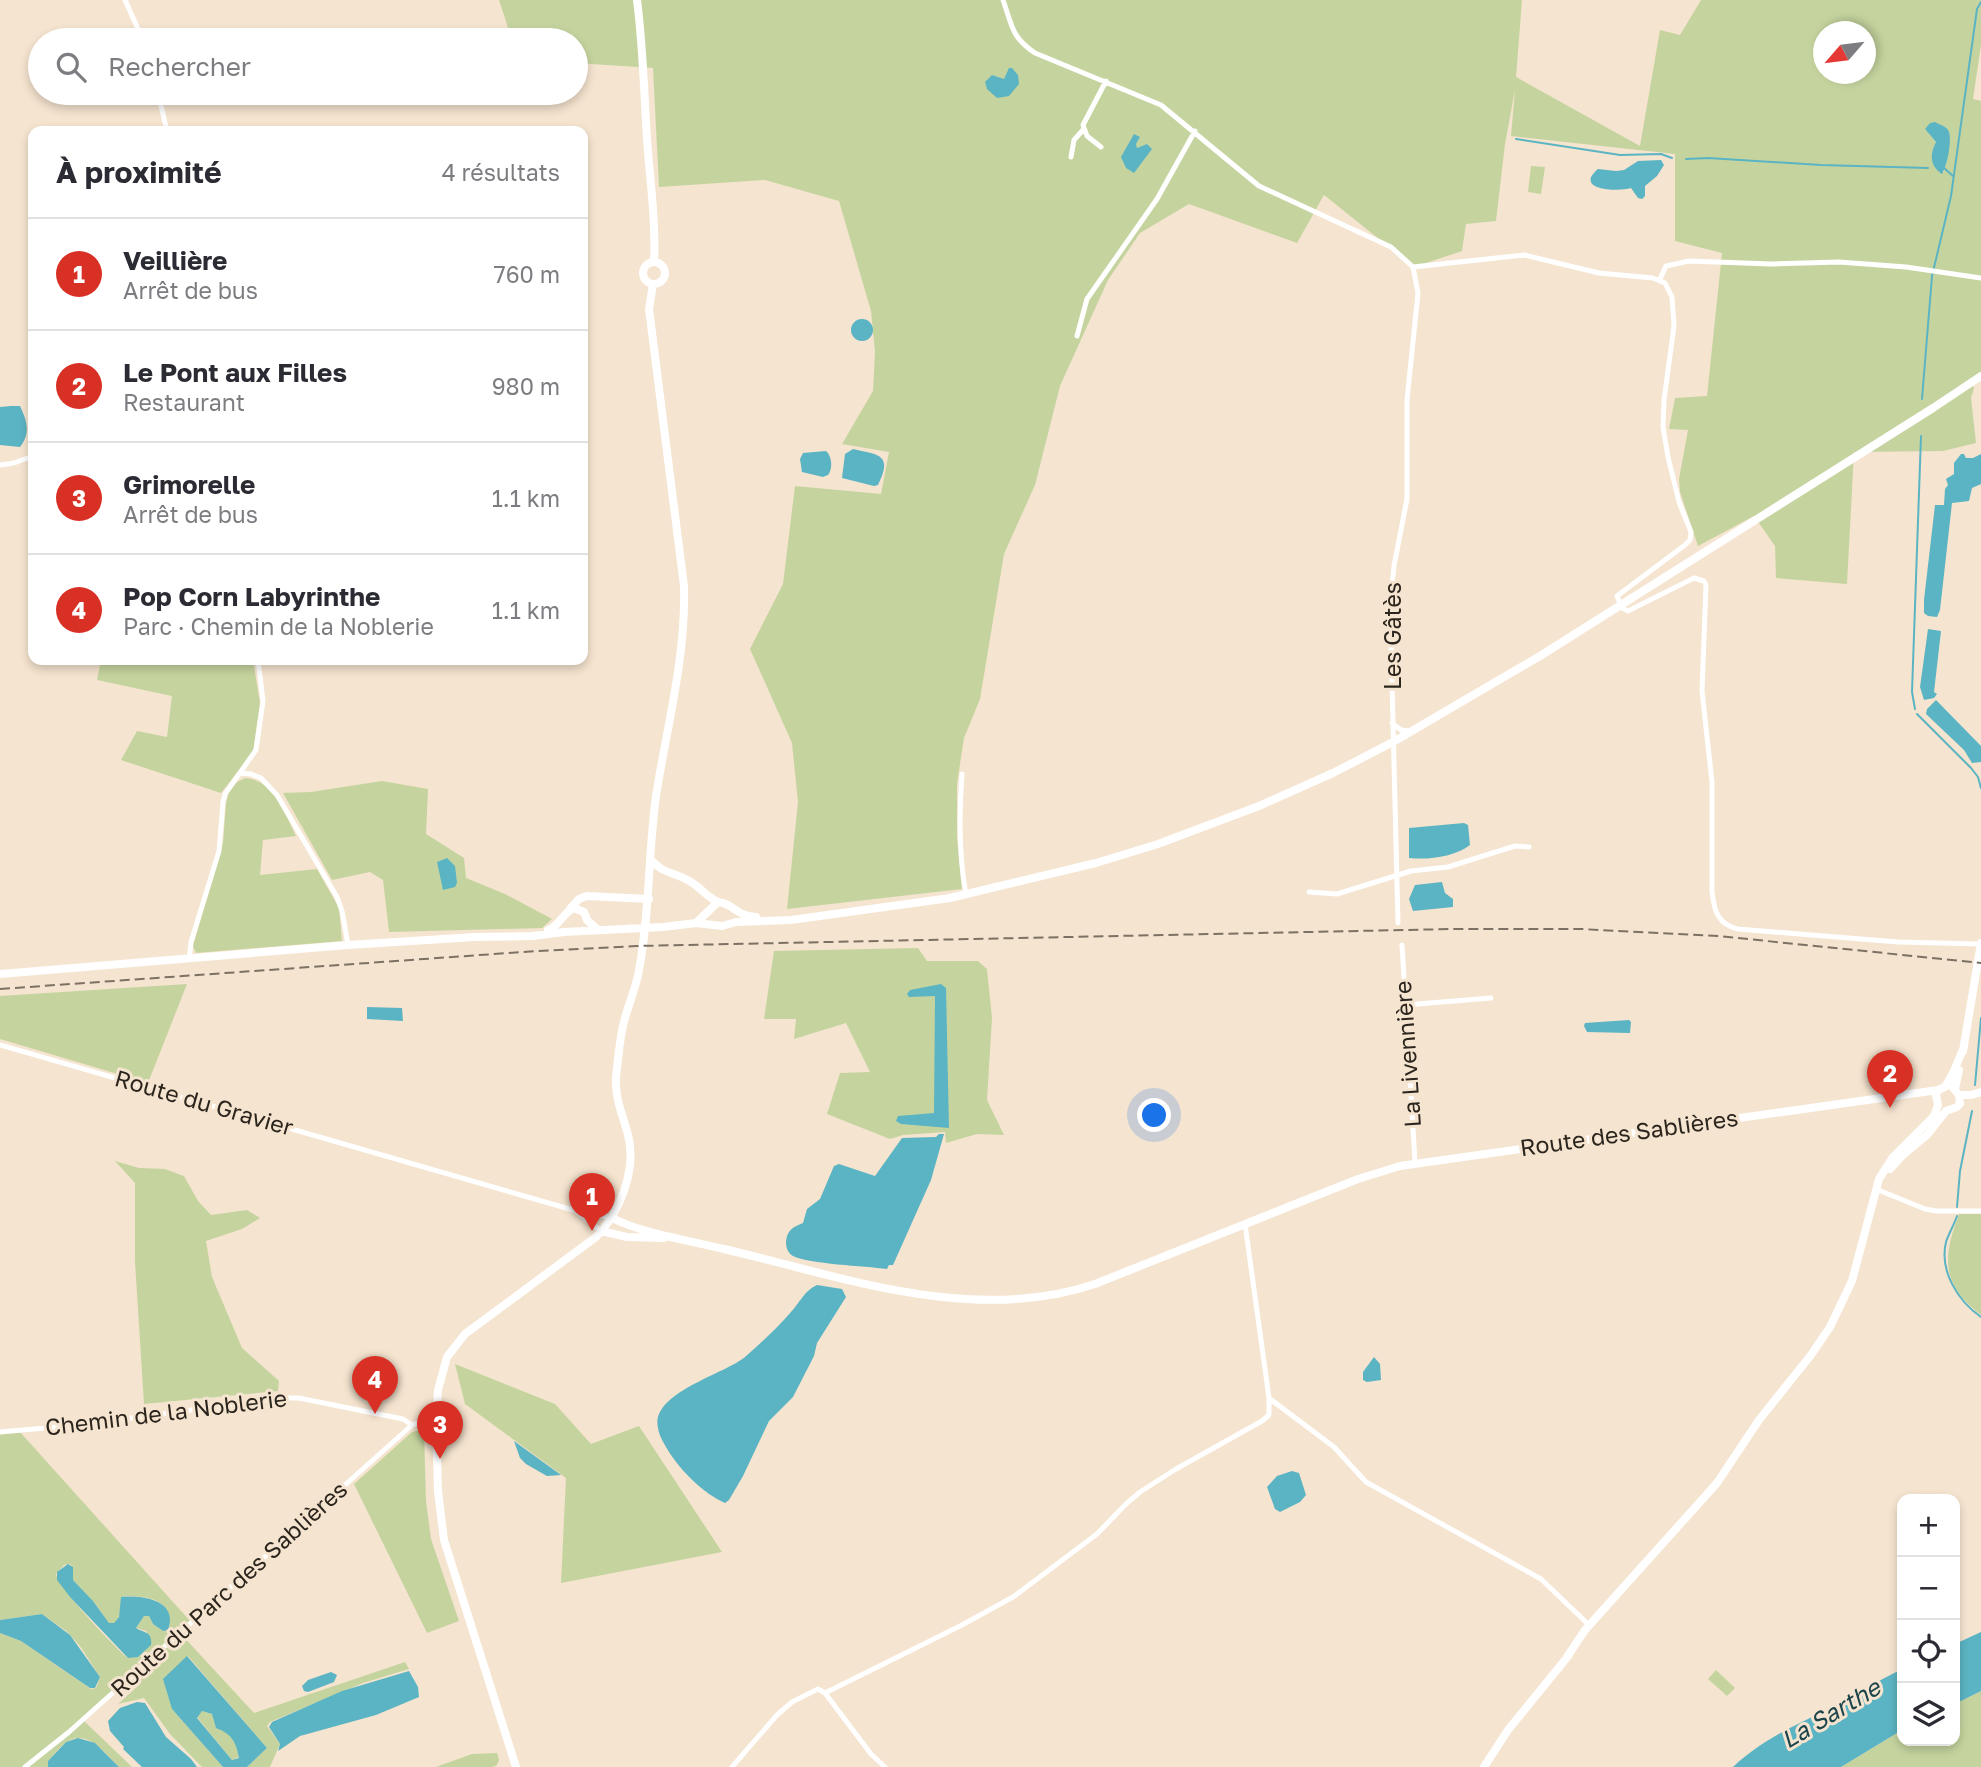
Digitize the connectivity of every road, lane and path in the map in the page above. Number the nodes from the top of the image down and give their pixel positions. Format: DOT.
graph roads {
  1 [pos="125,0"];
  2 [pos="636,0"];
  3 [pos="1003,0"];
  4 [pos="138,28"];
  5 [pos="1106,80"];
  6 [pos="161,105"];
  7 [pos="166,126"];
  8 [pos="1083,130"];
  9 [pos="1195,131"];
  10 [pos="1101,147"];
  11 [pos="1071,157"];
  12 [pos="654,262"];
  13 [pos="1413,267"];
  14 [pos="1981,278"];
  15 [pos="1660,279"];
  16 [pos="653,285"];
  17 [pos="1077,335"];
  18 [pos="1981,378"];
  19 [pos="28,458"];
  20 [pos="0,465"];
  21 [pos="1620,605"];
  22 [pos="259,665"];
  23 [pos="1392,722"];
  24 [pos="1414,731"];
  25 [pos="1393,742"];
  26 [pos="242,773"];
  27 [pos="962,774"];
  28 [pos="1529,847"];
  29 [pos="651,860"];
  30 [pos="662,872"];
  31 [pos="1396,877"];
  32 [pos="650,885"];
  33 [pos="1310,892"];
  34 [pos="966,895"];
  35 [pos="591,897"];
  36 [pos="708,897"];
  37 [pos="649,899"];
  38 [pos="718,902"];
  39 [pos="732,908"];
  40 [pos="570,909"];
  41 [pos="710,911"];
  42 [pos="586,916"];
  43 [pos="810,916"];
  44 [pos="563,919"];
  45 [pos="695,923"];
  46 [pos="729,923"];
  47 [pos="1398,923"];
  48 [pos="715,925"];
  49 [pos="598,930"];
  50 [pos="575,932"];
  51 [pos="475,937"];
  52 [pos="348,945"];
  53 [pos="1402,945"];
  54 [pos="1980,946"];
  55 [pos="189,958"];
  56 [pos="0,974"];
  57 [pos="1491,998"];
  58 [pos="1405,1004"];
  59 [pos="0,1045"];
  60 [pos="1964,1047"];
  61 [pos="1942,1088"];
  62 [pos="1981,1095"];
  63 [pos="1901,1096"];
  64 [pos="1958,1096"];
  65 [pos="1937,1102"];
  66 [pos="1946,1111"];
  67 [pos="1415,1163"];
  68 [pos="1876,1188"];
  69 [pos="573,1210"];
  70 [pos="1981,1211"];
  71 [pos="611,1218"];
  72 [pos="1245,1224"];
  73 [pos="604,1229"];
  74 [pos="675,1238"];
  75 [pos="1269,1398"];
  76 [pos="1283,1411"];
  77 [pos="1269,1415"];
  78 [pos="436,1420"];
  79 [pos="412,1425"];
  80 [pos="0,1432"];
  81 [pos="1590,1626"];
  82 [pos="825,1693"];
  83 [pos="25,1767"];
  84 [pos="516,1767"];
  85 [pos="732,1767"];
  86 [pos="885,1767"];
  87 [pos="1484,1767"];
  1 -- 4 [label="street"];
  2 -- 12 [label="street"];
  3 -- 5 [label="street"];
  5 -- 8 [label="street"];
  5 -- 9 [label="street"];
  6 -- 7 [label="street"];
  8 -- 10 [label="street"];
  8 -- 11 [label="street"];
  9 -- 13 [label="street"];
  9 -- 17 [label="street"];
  12 -- 16 [label="street"];
  12 -- 16 [label="street"];
  13 -- 15 [label="street"];
  13 -- 23 [label="street, Les Gâtès"];
  14 -- 15 [label="street"];
  15 -- 21 [label="street"];
  16 -- 29 [label="street"];
  18 -- 21 [label="street"];
  19 -- 20 [label="street"];
  21 -- 24 [label="street"];
  21 -- 54 [label="street"];
  22 -- 26 [label="street"];
  23 -- 24 [label="street"];
  23 -- 25 [label="street, Les Gâtès"];
  24 -- 25 [label="street"];
  25 -- 31 [label="street, Les Gâtès"];
  25 -- 34 [label="street"];
  26 -- 52 [label="street"];
  26 -- 55 [label="street"];
  27 -- 34 [label="street"];
  28 -- 31 [label="street"];
  29 -- 30 [label="street"];
  29 -- 32 [label="street"];
  30 -- 32 [label="street"];
  30 -- 36 [label="street"];
  31 -- 33 [label="street"];
  31 -- 47 [label="street, Les Gâtès"];
  32 -- 37 [label="street"];
  34 -- 43 [label="street"];
  35 -- 37 [label="street"];
  35 -- 40 [label="street"];
  35 -- 42 [label="street"];
  36 -- 38 [label="street"];
  36 -- 41 [label="street"];
  37 -- 71 [label="street"];
  38 -- 39 [label="street"];
  38 -- 41 [label="street"];
  39 -- 43 [label="street"];
  39 -- 46 [label="street"];
  40 -- 42 [label="street"];
  40 -- 44 [label="street"];
  41 -- 45 [label="street"];
  41 -- 48 [label="street"];
  42 -- 49 [label="street"];
  42 -- 50 [label="street"];
  43 -- 46 [label="street"];
  44 -- 50 [label="street"];
  44 -- 51 [label="street"];
  45 -- 48 [label="street"];
  45 -- 49 [label="street"];
  46 -- 48 [label="street"];
  49 -- 50 [label="street"];
  50 -- 51 [label="street"];
  51 -- 52 [label="street"];
  52 -- 55 [label="street"];
  53 -- 58 [label="street, La Livennière"];
  54 -- 60 [label="street"];
  55 -- 56 [label="street"];
  57 -- 58 [label="street"];
  58 -- 67 [label="street, La Livennière"];
  59 -- 69 [label="street, Route du Gravier"];
  60 -- 61 [label="street"];
  60 -- 64 [label="street"];
  61 -- 63 [label="street, Route des Sablières"];
  61 -- 64 [label="street"];
  61 -- 65 [label="street"];
  62 -- 64 [label="street"];
  63 -- 65 [label="street, Route des Sablières"];
  63 -- 67 [label="street, Route des Sablières"];
  64 -- 66 [label="street"];
  65 -- 66 [label="street"];
  65 -- 68 [label="street"];
  66 -- 68 [label="street"];
  67 -- 72 [label="street, Route des Sablières"];
  68 -- 70 [label="street"];
  68 -- 81 [label="street"];
  69 -- 71 [label="street, Route du Gravier"];
  69 -- 73 [label="street"];
  71 -- 73 [label="street"];
  71 -- 74 [label="street"];
  72 -- 74 [label="street, Route des Sablières"];
  72 -- 75 [label="street"];
  73 -- 74 [label="street"];
  73 -- 78 [label="street"];
  75 -- 76 [label="street"];
  75 -- 77 [label="street"];
  76 -- 77 [label="street"];
  76 -- 81 [label="street"];
  77 -- 82 [label="street"];
  78 -- 79 [label="street"];
  78 -- 84 [label="street"];
  79 -- 80 [label="street, Chemin de la Noblerie"];
  79 -- 83 [label="street, Route du Parc des Sablières"];
  81 -- 87 [label="street"];
  82 -- 85 [label="street"];
  82 -- 86 [label="street"];
}
